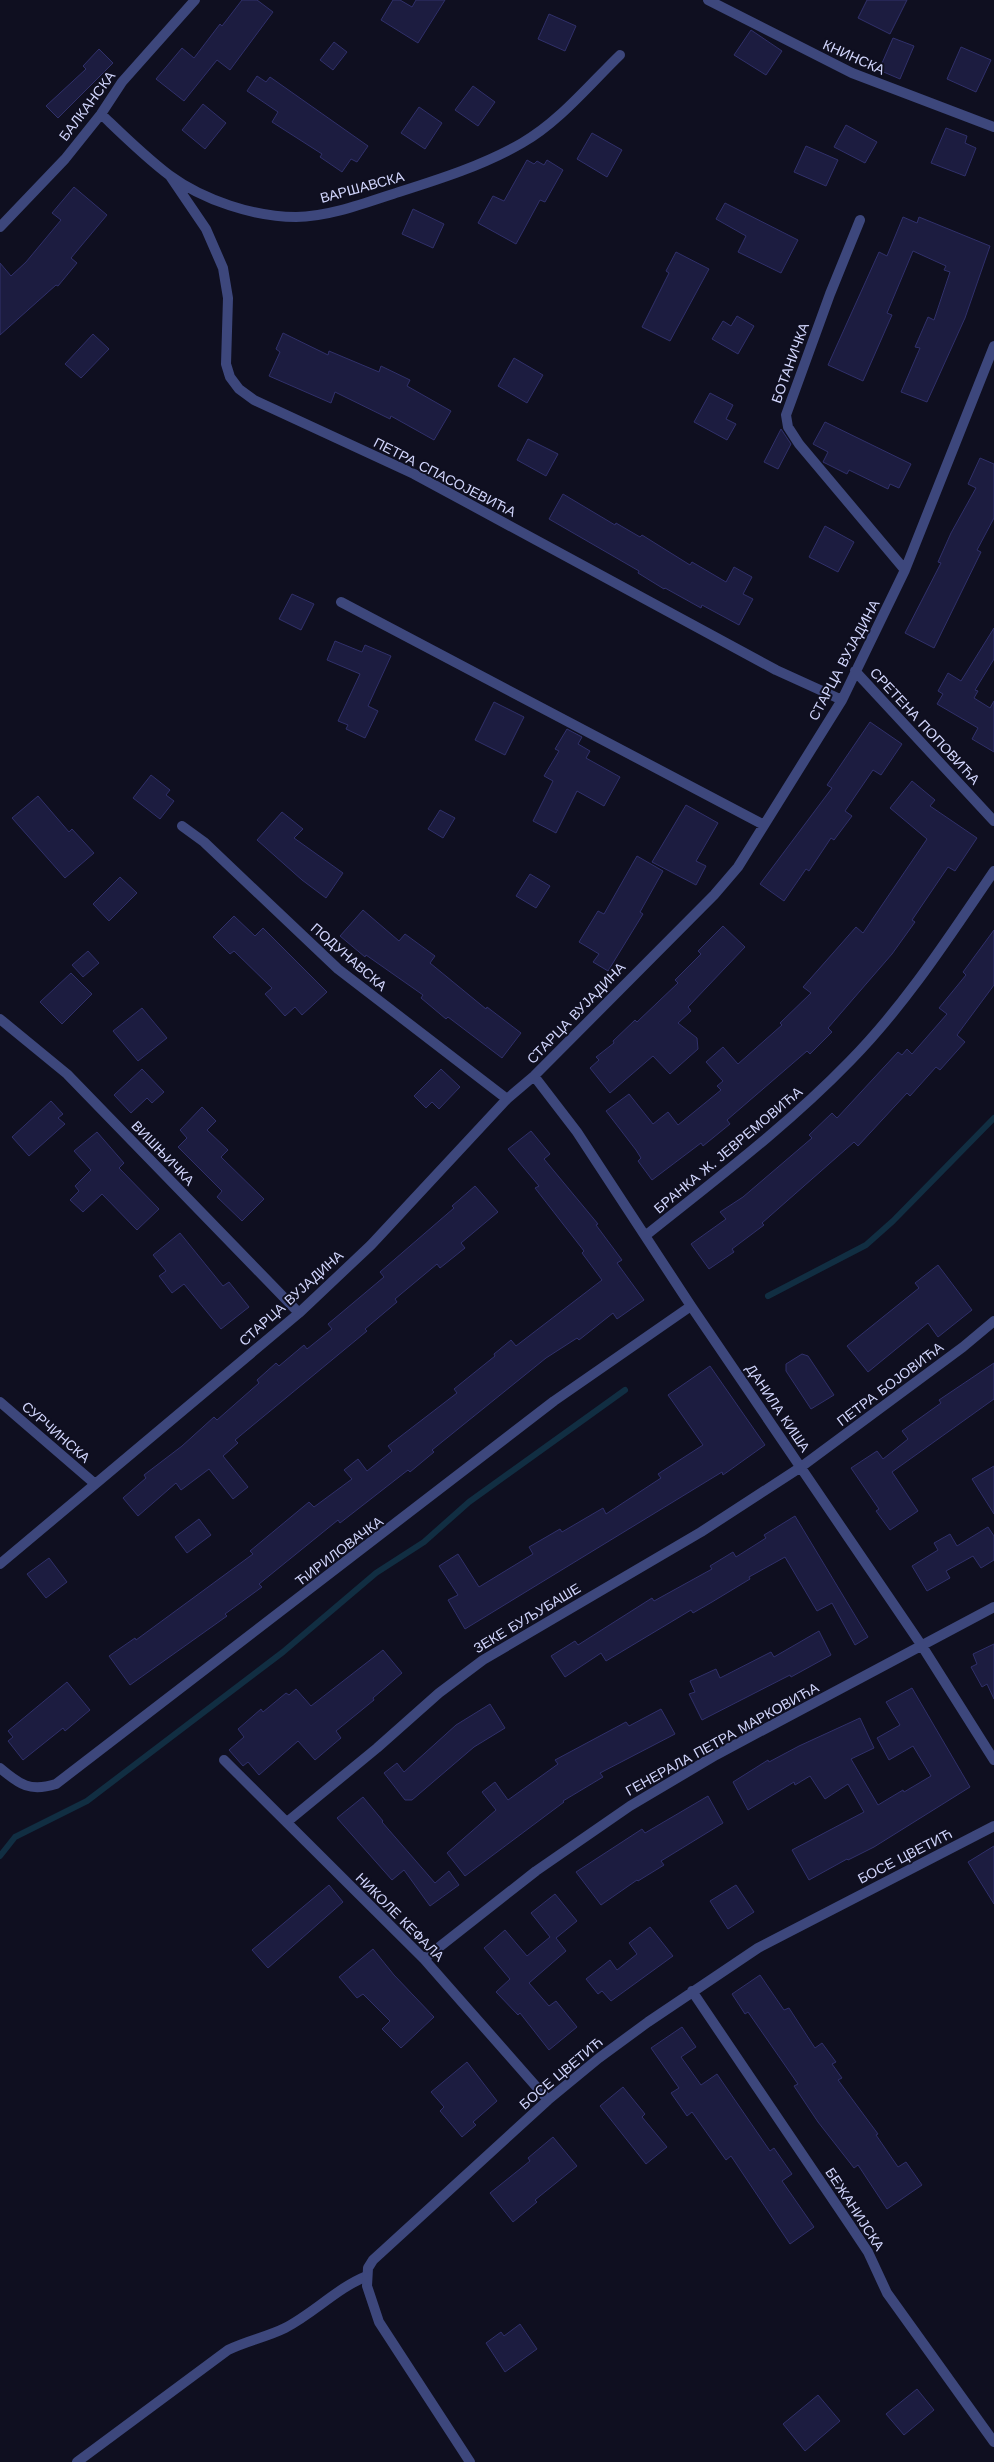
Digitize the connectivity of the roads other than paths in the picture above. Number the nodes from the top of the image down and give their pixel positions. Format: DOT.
graph roads {
  1 [pos="195,0"];
  2 [pos="708,0"];
  3 [pos="620,55"];
  4 [pos="101,114"];
  5 [pos="994,127"];
  6 [pos="170,176"];
  7 [pos="860,220"];
  8 [pos="0,226"];
  9 [pos="994,346"];
  10 [pos="905,570"];
  11 [pos="341,602"];
  12 [pos="855,671"];
  13 [pos="842,700"];
  14 [pos="994,822"];
  15 [pos="764,825"];
  16 [pos="182,826"];
  17 [pos="994,871"];
  18 [pos="0,1019"];
  19 [pos="534,1076"];
  20 [pos="507,1099"];
  21 [pos="645,1236"];
  22 [pos="691,1306"];
  23 [pos="299,1313"];
  24 [pos="994,1321"];
  25 [pos="0,1402"];
  26 [pos="801,1467"];
  27 [pos="94,1483"];
  28 [pos="0,1564"];
  29 [pos="994,1607"];
  30 [pos="922,1646"];
  31 [pos="224,1760"];
  32 [pos="994,1760"];
  33 [pos="0,1768"];
  34 [pos="287,1822"];
  35 [pos="994,1826"];
  36 [pos="424,1959"];
  37 [pos="692,1991"];
  38 [pos="548,2100"];
  39 [pos="366,2276"];
  40 [pos="994,2442"];
  41 [pos="77,2462"];
  42 [pos="470,2462"];
  1 -- 4 [label="street, БАЛКАНСКА"];
  2 -- 5 [label="street, КНИНСКА"];
  3 -- 6 [label="street, ВАРШАВСКА"];
  4 -- 6 [label="street, ВАРШАВСКА"];
  4 -- 8 [label="street, БАЛКАНСКА"];
  6 -- 13 [label="street, ПЕТРА СПАСОЈЕВИЋА"];
  7 -- 10 [label="street, БОТАНИЧКА"];
  9 -- 10 [label="street, СТАРЦА ВУЈАДИНА"];
  10 -- 12 [label="street, СТАРЦА ВУЈАДИНА"];
  11 -- 15 [label="street"];
  12 -- 13 [label="street, СТАРЦА ВУЈАДИНА"];
  12 -- 14 [label="street, СРЕТЕНА ПОПОВИЋА"];
  13 -- 15 [label="street, СТАРЦА ВУЈАДИНА"];
  15 -- 19 [label="street, СТАРЦА ВУЈАДИНА"];
  16 -- 20 [label="street, ПОДУНАВСКА"];
  17 -- 21 [label="street, БРАНКА Ж. ЈЕВРЕМОВИЋА"];
  18 -- 23 [label="street, ВИШЊИЧКА"];
  19 -- 20 [label="street, СТАРЦА ВУЈАДИНА"];
  19 -- 21 [label="street, ДАНИЛА КИША"];
  20 -- 23 [label="street, СТАРЦА ВУЈАДИНА"];
  21 -- 22 [label="street, ДАНИЛА КИША"];
  22 -- 26 [label="street, ДАНИЛА КИША"];
  22 -- 33 [label="street, ЋИРИЛОВАЧКА"];
  23 -- 27 [label="street, СТАРЦА ВУЈАДИНА"];
  24 -- 26 [label="street, ПЕТРА БОЈОВИЋА"];
  25 -- 27 [label="street, СУРЧИНСКА"];
  26 -- 30 [label="street, ДАНИЛА КИША"];
  26 -- 34 [label="street, ЗЕКЕ БУЉУБАШЕ"];
  27 -- 28 [label="street, СТАРЦА ВУЈАДИНА"];
  29 -- 30 [label="street, ГЕНЕРАЛА ПЕТРА МАРКОВИЋА"];
  30 -- 32 [label="street, ДАНИЛА КИША"];
  30 -- 36 [label="street, ГЕНЕРАЛА ПЕТРА МАРКОВИЋА"];
  31 -- 34 [label="street, НИКОЛЕ КЕФАЛА"];
  34 -- 36 [label="street, НИКОЛЕ КЕФАЛА"];
  35 -- 37 [label="street, БОСЕ ЦВЕТИЋ"];
  36 -- 38 [label="street, НИКОЛЕ КЕФАЛА"];
  37 -- 38 [label="street, БОСЕ ЦВЕТИЋ"];
  37 -- 40 [label="street, БЕЖАНИЈСКА"];
  38 -- 39 [label="street, БОСЕ ЦВЕТИЋ"];
  39 -- 41 [label="street"];
  39 -- 42 [label="street"];
}
